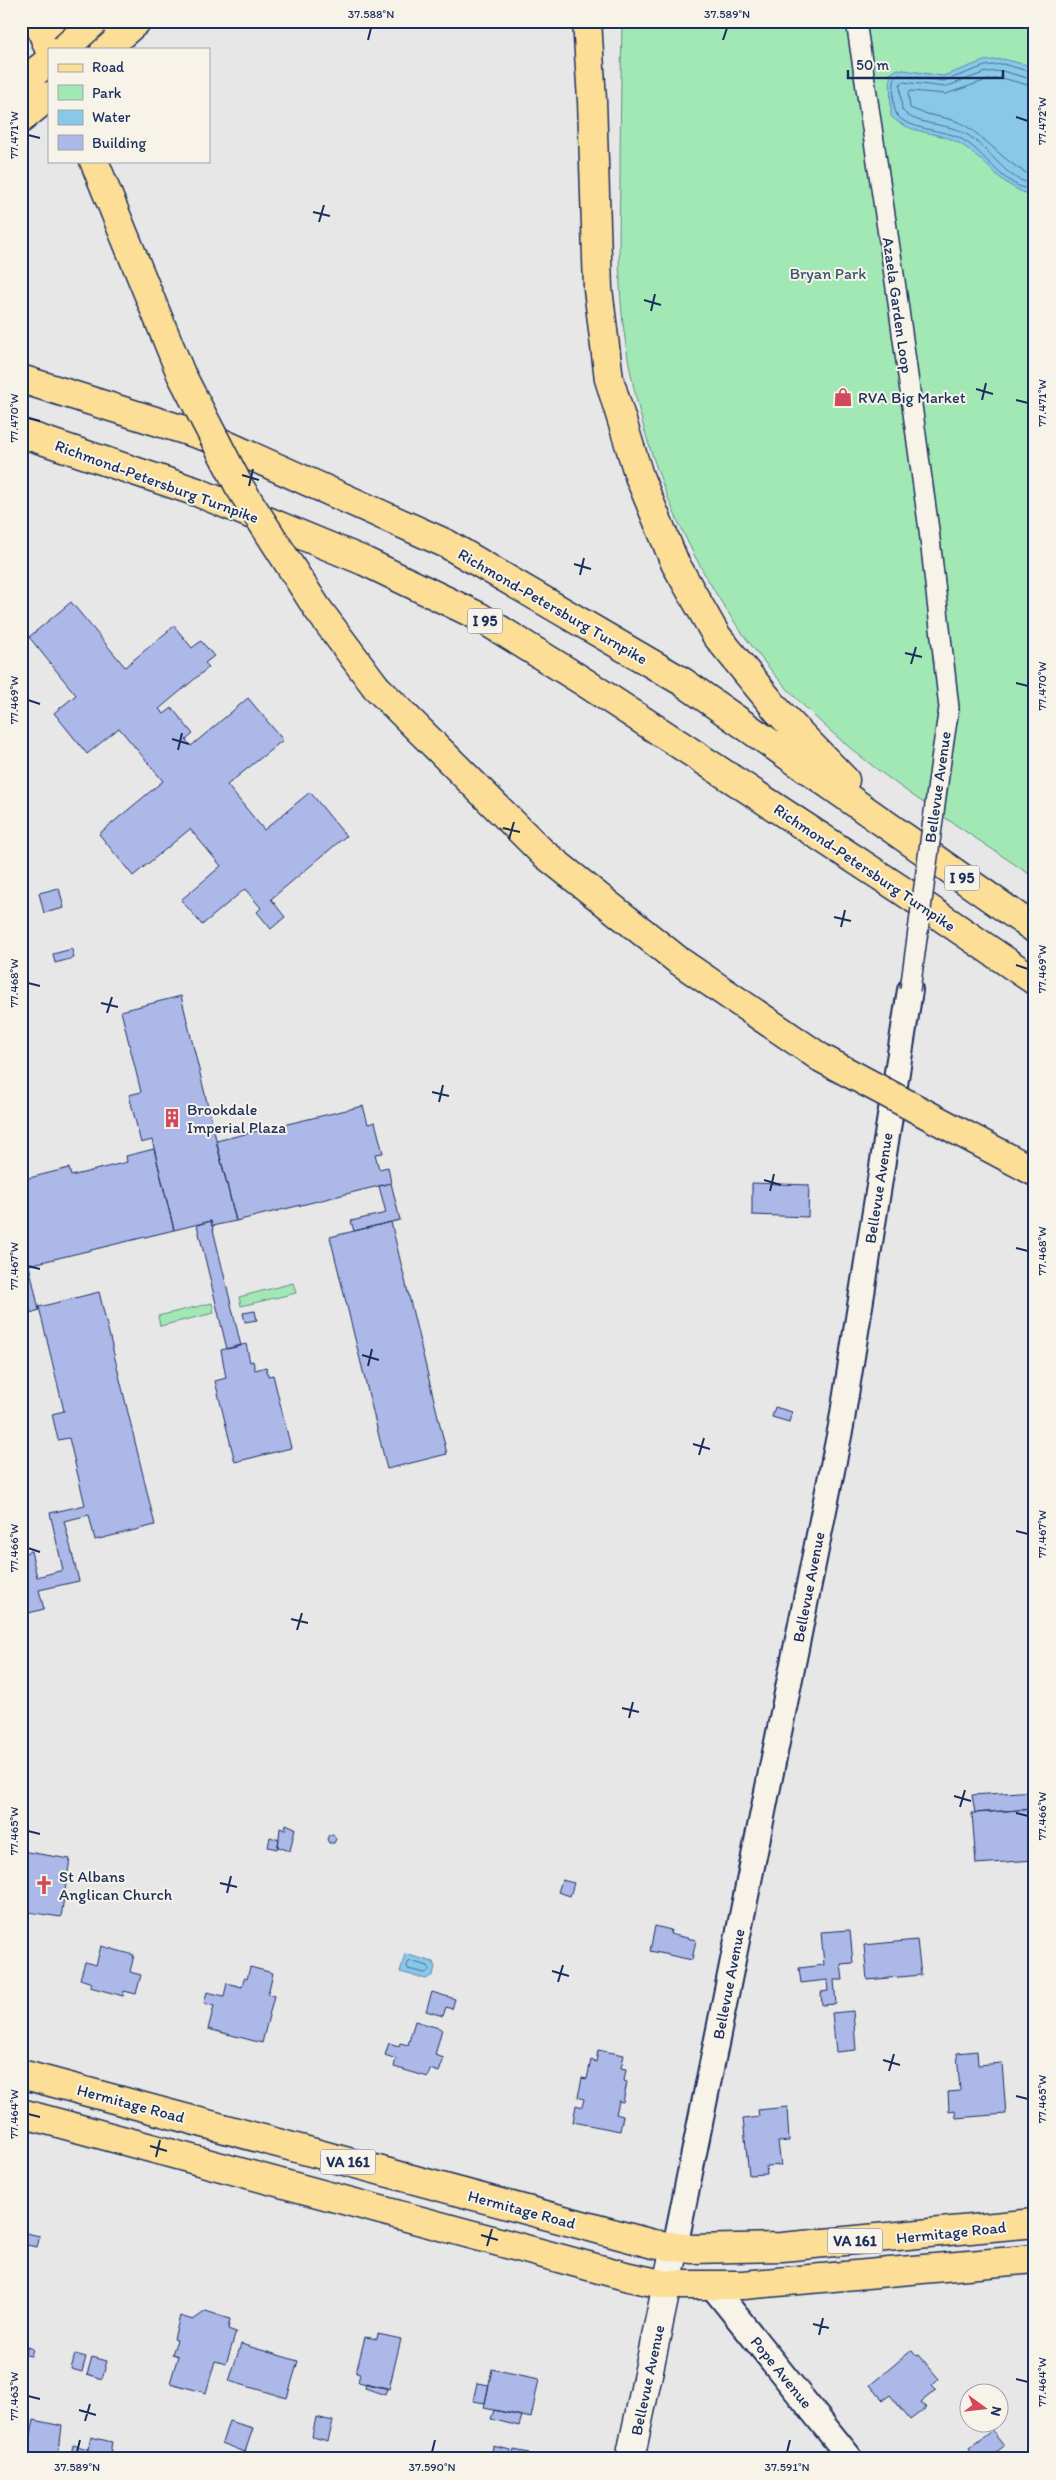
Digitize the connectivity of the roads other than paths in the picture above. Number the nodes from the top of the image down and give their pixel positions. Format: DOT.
graph roads {
  1 [pos="38,21"];
  2 [pos="62,21"];
  3 [pos="95,21"];
  4 [pos="586,21"];
  5 [pos="594,21"];
  6 [pos="856,21"];
  7 [pos="137,22"];
  8 [pos="49,48"];
  9 [pos="65,48"];
  10 [pos="70,48"];
  11 [pos="106,48"];
  12 [pos="48,62"];
  13 [pos="21,83"];
  14 [pos="48,97"];
  15 [pos="592,100"];
  16 [pos="21,119"];
  17 [pos="94,162"];
  18 [pos="104,162"];
  19 [pos="132,256"];
  20 [pos="21,378"];
  21 [pos="21,434"];
  22 [pos="949,708"];
  23 [pos="890,826"];
  24 [pos="1035,929"];
  25 [pos="1035,981"];
  26 [pos="910,990"];
  27 [pos="1035,1172"];
  28 [pos="21,2074"];
  29 [pos="21,2113"];
  30 [pos="1035,2223"];
  31 [pos="675,2247"];
  32 [pos="1035,2259"];
  33 [pos="667,2285"];
  34 [pos="712,2286"];
  35 [pos="630,2459"];
  36 [pos="851,2459"];
  1 -- 8 [label="main road"];
  2 -- 10 [label="main road"];
  3 -- 9 [label="main road, bridge"];
  4 -- 15 [label="main road"];
  5 -- 15 [label="main road"];
  6 -- 22 [label="street, Azaela Garden Loop"];
  7 -- 11 [label="main road"];
  12 -- 13 [label="main road"];
  14 -- 16 [label="main road"];
  15 -- 23 [label="main road"];
  17 -- 19 [label="main road"];
  18 -- 19 [label="main road"];
  19 -- 27 [label="main road, bridge"];
  20 -- 23 [label="main road, Richmond-Petersburg Turnpike / I 95"];
  21 -- 25 [label="main road, Richmond-Petersburg Turnpike / I 95"];
  22 -- 26 [label="street, Bellevue Avenue, bridge"];
  23 -- 24 [label="main road, Richmond-Petersburg Turnpike / I 95"];
  26 -- 31 [label="street, Bellevue Avenue"];
  28 -- 31 [label="main road, Hermitage Road / VA 161"];
  29 -- 33 [label="main road, Hermitage Road / VA 161"];
  30 -- 31 [label="main road, Hermitage Road / VA 161"];
  31 -- 33 [label="street, Bellevue Avenue"];
  32 -- 34 [label="main road, Hermitage Road / VA 161"];
  33 -- 34 [label="main road, Hermitage Road / VA 161"];
  33 -- 35 [label="street, Bellevue Avenue"];
  34 -- 36 [label="street, Pope Avenue"];
}
